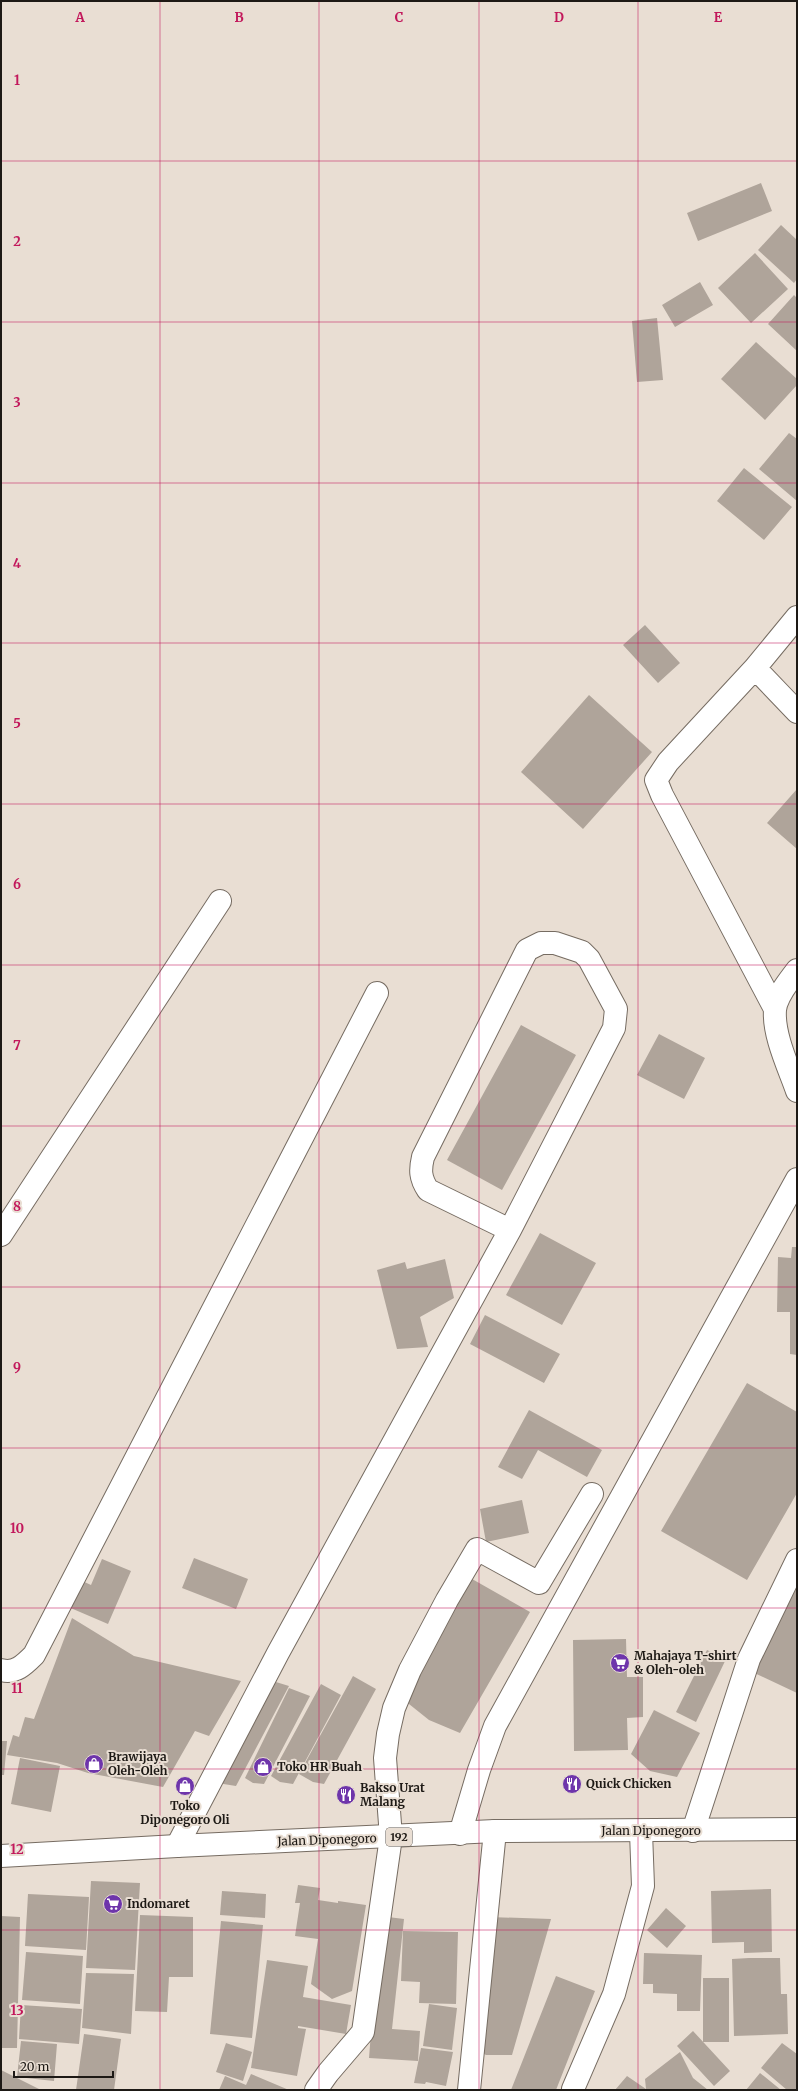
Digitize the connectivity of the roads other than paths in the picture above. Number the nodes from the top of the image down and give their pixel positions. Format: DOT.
graph roads {
  1 [pos="797,616"];
  2 [pos="755,668"];
  3 [pos="797,712"];
  4 [pos="220,901"];
  5 [pos="797,970"];
  6 [pos="377,993"];
  7 [pos="775,1009"];
  8 [pos="797,1091"];
  9 [pos="797,1179"];
  10 [pos="510,1230"];
  11 [pos="1,1235"];
  12 [pos="592,1494"];
  13 [pos="797,1560"];
  14 [pos="1,1670"];
  15 [pos="797,1829"];
  16 [pos="495,1831"];
  17 [pos="693,1831"];
  18 [pos="641,1832"];
  19 [pos="460,1834"];
  20 [pos="391,1837"];
  21 [pos="176,1846"];
  22 [pos="1,1856"];
  23 [pos="573,2089"];
  24 [pos="316,2090"];
  25 [pos="469,2090"];
  1 -- 2 [label="street"];
  2 -- 3 [label="street"];
  2 -- 7 [label="street"];
  4 -- 11 [label="street"];
  5 -- 7 [label="street"];
  6 -- 14 [label="street"];
  7 -- 8 [label="street"];
  9 -- 19 [label="street"];
  10 -- 10 [label="street"];
  10 -- 21 [label="street"];
  12 -- 20 [label="street"];
  13 -- 17 [label="street"];
  15 -- 17 [label="street, Jalan Diponegoro / 192"];
  16 -- 18 [label="street, Jalan Diponegoro / 192"];
  16 -- 19 [label="street, Jalan Diponegoro / 192"];
  16 -- 25 [label="street"];
  17 -- 18 [label="street, Jalan Diponegoro / 192"];
  18 -- 23 [label="street"];
  19 -- 20 [label="street, Jalan Diponegoro / 192"];
  20 -- 21 [label="street, Jalan Diponegoro / 192"];
  20 -- 24 [label="street"];
  21 -- 22 [label="street, Jalan Diponegoro / 192"];
}
